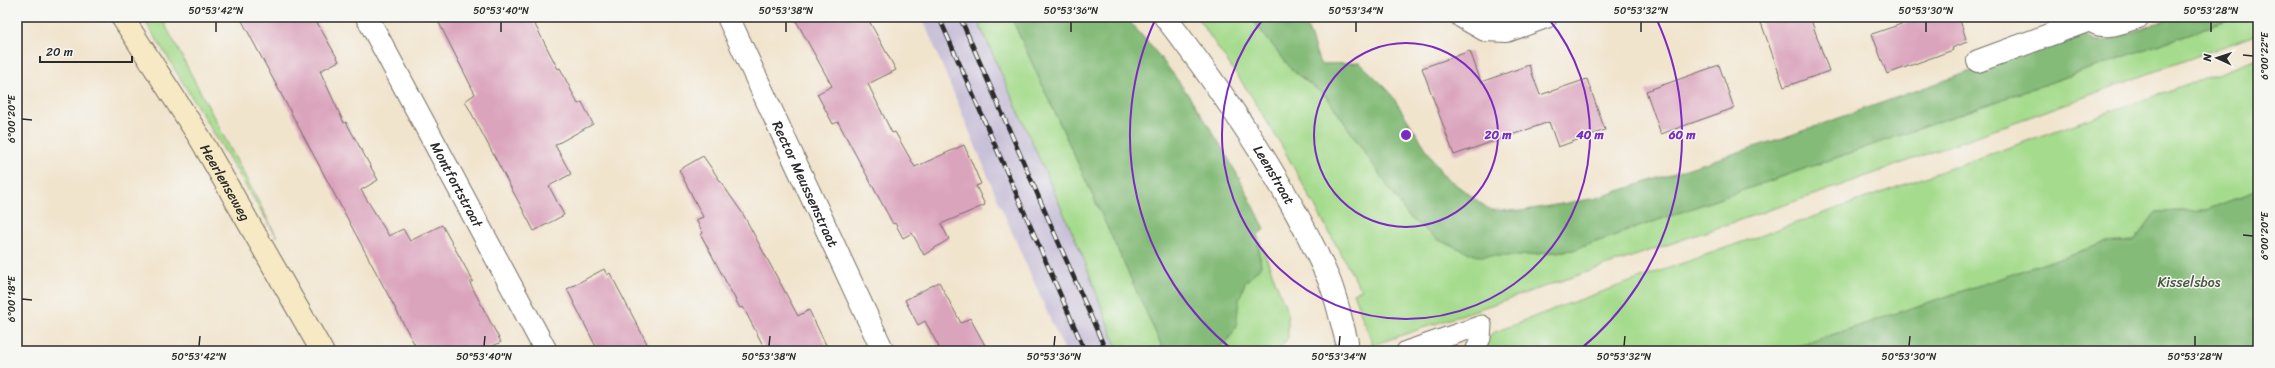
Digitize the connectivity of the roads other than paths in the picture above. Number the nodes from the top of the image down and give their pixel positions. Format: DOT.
graph roads {
  1 [pos="122,17"];
  2 [pos="367,17"];
  3 [pos="728,17"];
  4 [pos="1165,17"];
  5 [pos="1462,17"];
  6 [pos="1546,17"];
  7 [pos="2138,17"];
  8 [pos="2089,18"];
  9 [pos="1978,61"];
  10 [pos="322,351"];
  11 [pos="546,351"];
  12 [pos="883,351"];
  13 [pos="1346,351"];
  14 [pos="1406,351"];
  15 [pos="1475,351"];
  1 -- 10 [label="main road, Heerlenseweg"];
  2 -- 11 [label="street, Montfortstraat"];
  3 -- 12 [label="street, Rector Meussenstraat"];
  4 -- 13 [label="street, Leenstraat"];
  5 -- 6 [label="street"];
  7 -- 8 [label="street"];
  8 -- 9 [label="street"];
  14 -- 15 [label="lane"];
}
